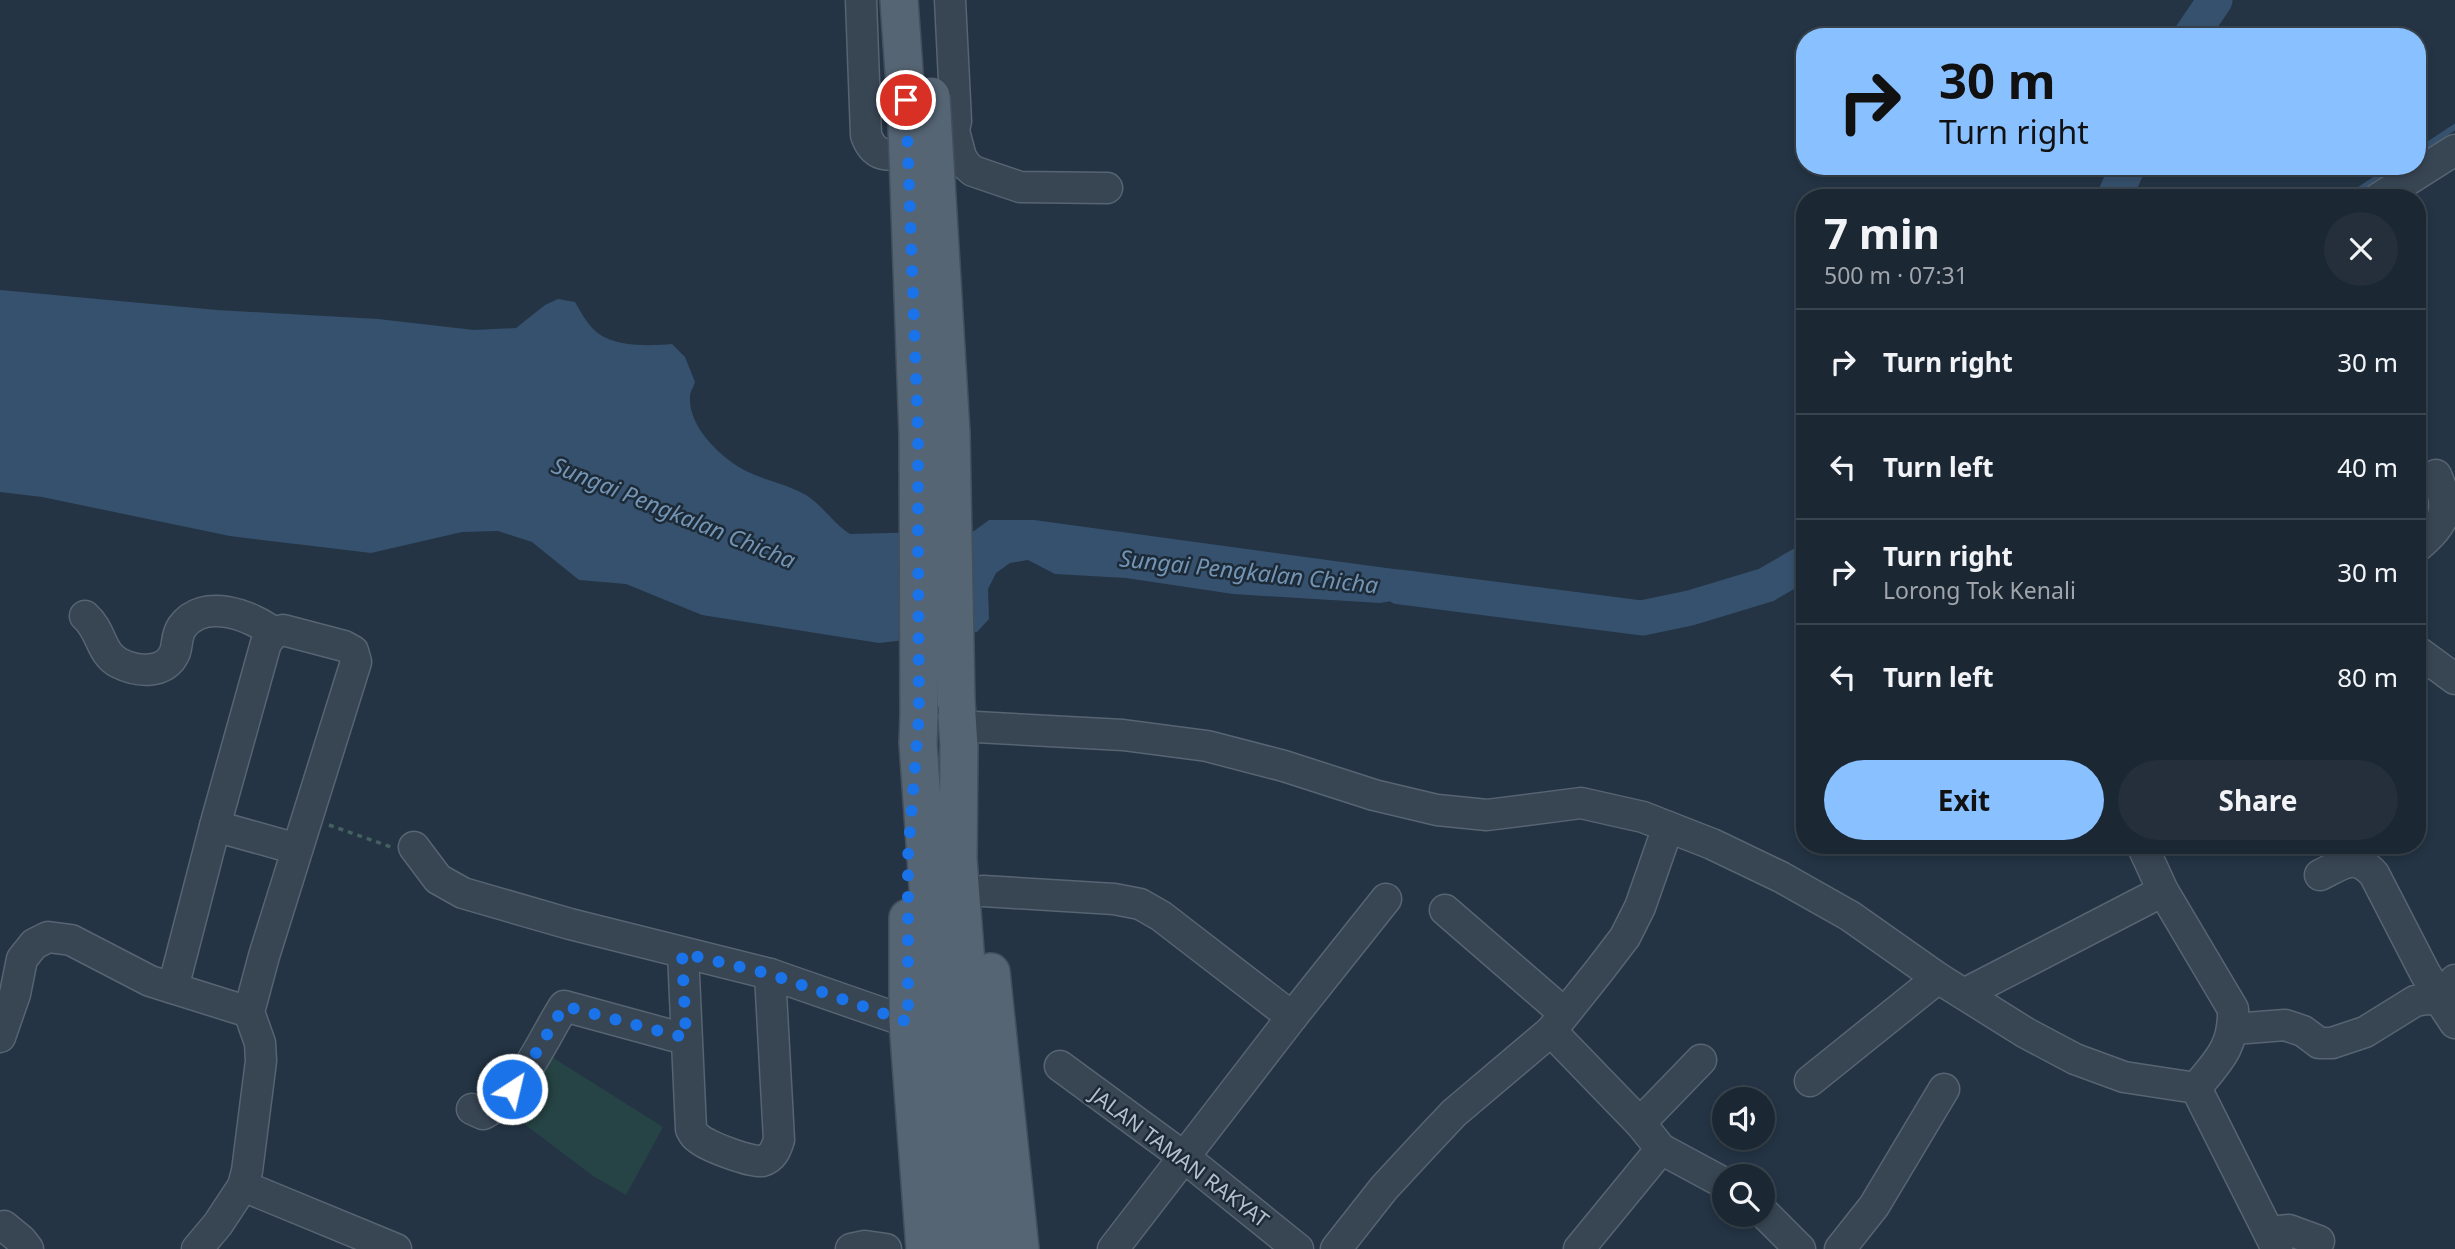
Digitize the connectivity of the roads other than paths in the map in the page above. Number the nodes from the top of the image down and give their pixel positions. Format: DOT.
graph roads {
  1 [pos="861,0"];
  2 [pos="899,0"];
  3 [pos="924,0"];
  4 [pos="950,0"];
  5 [pos="918,98"];
  6 [pos="954,131"];
  7 [pos="2455,150"];
  8 [pos="2426,168"];
  9 [pos="2415,175"];
  10 [pos="1107,188"];
  11 [pos="2393,189"];
  12 [pos="2436,475"];
  13 [pos="2426,539"];
  14 [pos="85,616"];
  15 [pos="274,633"];
  16 [pos="2426,658"];
  17 [pos="2455,679"];
  18 [pos="957,724"];
  19 [pos="919,729"];
  20 [pos="215,825"];
  21 [pos="1668,827"];
  22 [pos="414,846"];
  23 [pos="297,849"];
  24 [pos="2146,854"];
  25 [pos="2320,875"];
  26 [pos="983,891"];
  27 [pos="2163,891"];
  28 [pos="1386,899"];
  29 [pos="1445,910"];
  30 [pos="682,953"];
  31 [pos="770,974"];
  32 [pos="1938,978"];
  33 [pos="173,988"];
  34 [pos="1964,994"];
  35 [pos="2451,1001"];
  36 [pos="249,1012"];
  37 [pos="1292,1017"];
  38 [pos="908,1022"];
  39 [pos="1558,1022"];
  40 [pos="2234,1029"];
  41 [pos="1,1031"];
  42 [pos="686,1037"];
  43 [pos="1701,1060"];
  44 [pos="1060,1066"];
  45 [pos="1810,1081"];
  46 [pos="2196,1088"];
  47 [pos="1944,1089"];
  48 [pos="472,1108"];
  49 [pos="1640,1123"];
  50 [pos="1661,1149"];
  51 [pos="1184,1157"];
  52 [pos="964,1159"];
  53 [pos="1712,1177"];
  54 [pos="243,1186"];
  55 [pos="1775,1224"];
  56 [pos="0,1227"];
  57 [pos="2273,1240"];
  58 [pos="2319,1241"];
  59 [pos="28,1249"];
  60 [pos="197,1249"];
  61 [pos="396,1249"];
  62 [pos="850,1249"];
  63 [pos="886,1249"];
  64 [pos="925,1249"];
  65 [pos="957,1249"];
  66 [pos="990,1249"];
  67 [pos="1020,1249"];
  68 [pos="1113,1249"];
  69 [pos="1298,1249"];
  70 [pos="1336,1249"];
  71 [pos="1579,1249"];
  72 [pos="1800,1249"];
  73 [pos="1840,1249"];
  1 -- 6 [label="street"];
  2 -- 5 [label="main road"];
  3 -- 5 [label="main road"];
  4 -- 6 [label="street"];
  5 -- 18 [label="main road, bridge"];
  5 -- 19 [label="main road, bridge"];
  6 -- 10 [label="street"];
  7 -- 8 [label="street"];
  9 -- 11 [label="street"];
  12 -- 13 [label="street"];
  14 -- 15 [label="street"];
  15 -- 20 [label="street"];
  15 -- 23 [label="street"];
  16 -- 17 [label="street"];
  18 -- 21 [label="street"];
  18 -- 26 [label="main road"];
  18 -- 52 [label="main road"];
  19 -- 38 [label="main road"];
  19 -- 52 [label="main road"];
  20 -- 23 [label="street"];
  20 -- 33 [label="street"];
  21 -- 32 [label="street"];
  21 -- 39 [label="street"];
  22 -- 30 [label="street"];
  23 -- 36 [label="street"];
  24 -- 27 [label="street"];
  25 -- 35 [label="street"];
  26 -- 37 [label="street"];
  26 -- 67 [label="main road"];
  27 -- 34 [label="street"];
  27 -- 40 [label="street"];
  28 -- 37 [label="street"];
  29 -- 39 [label="street"];
  30 -- 31 [label="street"];
  30 -- 42 [label="street"];
  31 -- 38 [label="street"];
  31 -- 42 [label="street"];
  32 -- 34 [label="street"];
  32 -- 45 [label="street"];
  33 -- 36 [label="street"];
  33 -- 41 [label="street"];
  34 -- 46 [label="street"];
  35 -- 40 [label="street"];
  36 -- 54 [label="street"];
  37 -- 51 [label="street"];
  38 -- 64 [label="main road"];
  39 -- 49 [label="street"];
  39 -- 70 [label="street"];
  40 -- 46 [label="street"];
  42 -- 48 [label="street"];
  43 -- 49 [label="street"];
  44 -- 51 [label="street, JALAN TAMAN RAKYAT"];
  46 -- 57 [label="street"];
  47 -- 73 [label="street"];
  49 -- 50 [label="street"];
  50 -- 53 [label="street"];
  50 -- 71 [label="street"];
  51 -- 68 [label="street"];
  51 -- 69 [label="street, JALAN TAMAN RAKYAT"];
  52 -- 65 [label="main road"];
  52 -- 66 [label="main road"];
  54 -- 60 [label="street"];
  54 -- 61 [label="street"];
  55 -- 72 [label="street"];
  56 -- 59 [label="street"];
  57 -- 58 [label="street"];
  62 -- 63 [label="street"];
}
